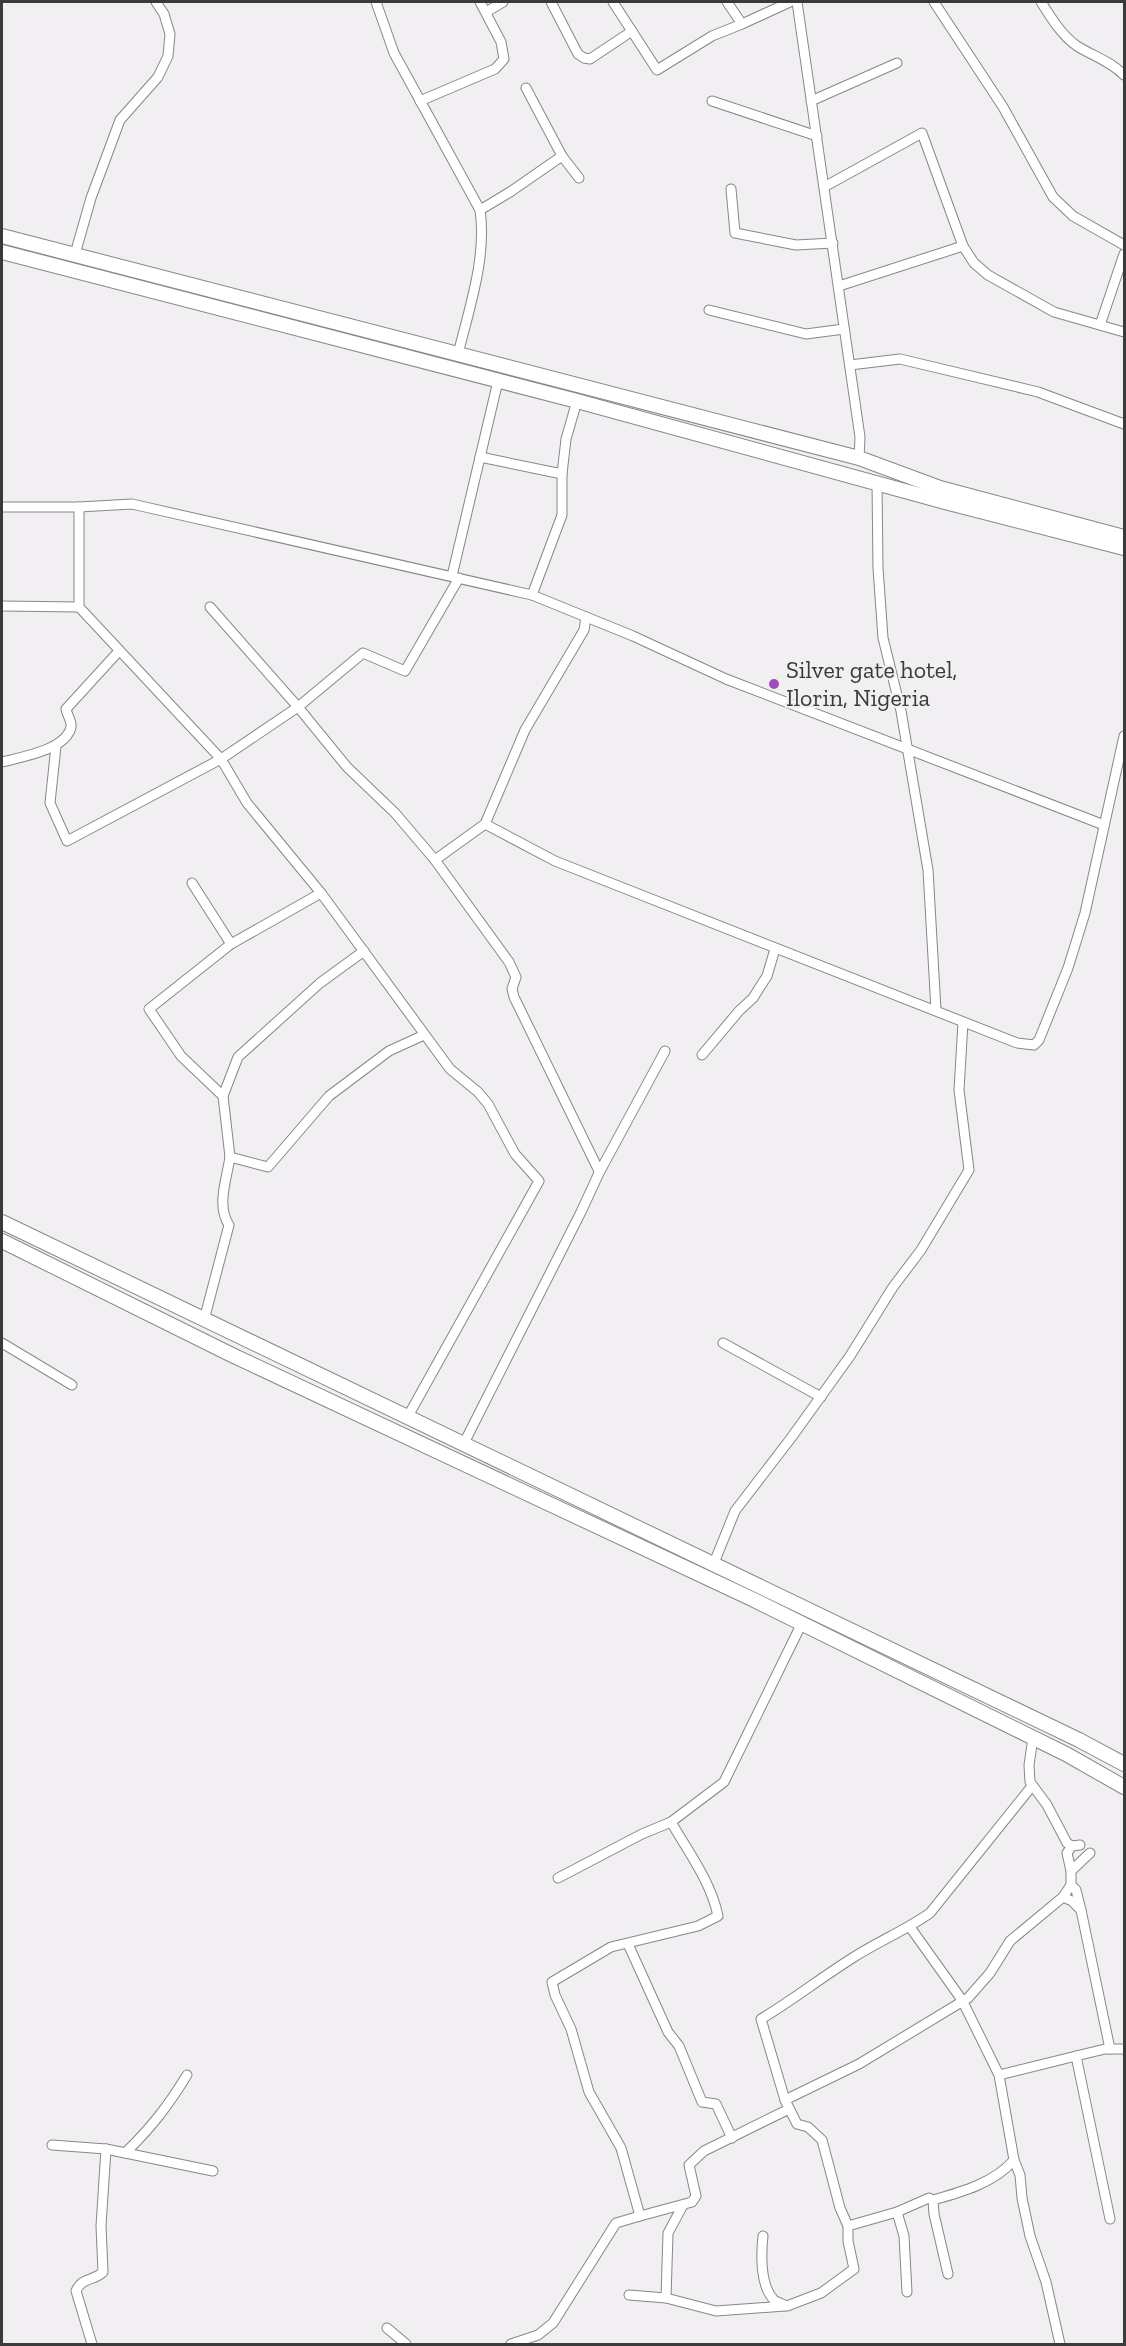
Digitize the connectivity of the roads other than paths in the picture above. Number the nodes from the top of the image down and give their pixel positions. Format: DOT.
graph roads {
  1 [pos="156,2"];
  2 [pos="376,2"];
  3 [pos="480,2"];
  4 [pos="503,2"];
  5 [pos="551,2"];
  6 [pos="613,2"];
  7 [pos="727,2"];
  8 [pos="790,2"];
  9 [pos="796,2"];
  10 [pos="934,2"];
  11 [pos="1041,2"];
  12 [pos="486,12"];
  13 [pos="742,24"];
  14 [pos="632,31"];
  15 [pos="897,63"];
  16 [pos="1125,75"];
  17 [pos="526,88"];
  18 [pos="420,101"];
  19 [pos="712,101"];
  20 [pos="811,101"];
  21 [pos="817,136"];
  22 [pos="562,156"];
  23 [pos="579,178"];
  24 [pos="824,187"];
  25 [pos="731,189"];
  26 [pos="480,210"];
  27 [pos="2,236"];
  28 [pos="833,243"];
  29 [pos="1125,245"];
  30 [pos="963,246"];
  31 [pos="2,252"];
  32 [pos="75,254"];
  33 [pos="1125,254"];
  34 [pos="839,286"];
  35 [pos="286,310"];
  36 [pos="709,310"];
  37 [pos="282,325"];
  38 [pos="1100,325"];
  39 [pos="844,329"];
  40 [pos="1125,332"];
  41 [pos="434,348"];
  42 [pos="458,354"];
  43 [pos="430,363"];
  44 [pos="850,365"];
  45 [pos="498,381"];
  46 [pos="577,401"];
  47 [pos="1125,424"];
  48 [pos="774,435"];
  49 [pos="770,452"];
  50 [pos="480,457"];
  51 [pos="859,458"];
  52 [pos="562,474"];
  53 [pos="877,483"];
  54 [pos="2,507"];
  55 [pos="79,507"];
  56 [pos="1125,537"];
  57 [pos="1125,548"];
  58 [pos="456,577"];
  59 [pos="532,595"];
  60 [pos="2,606"];
  61 [pos="79,607"];
  62 [pos="210,607"];
  63 [pos="586,617"];
  64 [pos="609,627"];
  65 [pos="584,630"];
  66 [pos="119,651"];
  67 [pos="298,707"];
  68 [pos="1125,736"];
  69 [pos="56,746"];
  70 [pos="907,750"];
  71 [pos="221,759"];
  72 [pos="2,762"];
  73 [pos="485,824"];
  74 [pos="1104,825"];
  75 [pos="435,860"];
  76 [pos="192,884"];
  77 [pos="321,893"];
  78 [pos="231,944"];
  79 [pos="776,949"];
  80 [pos="364,951"];
  81 [pos="936,1010"];
  82 [pos="963,1022"];
  83 [pos="424,1035"];
  84 [pos="664,1051"];
  85 [pos="702,1055"];
  86 [pos="224,1096"];
  87 [pos="230,1157"];
  88 [pos="599,1171"];
  89 [pos="2,1222"];
  90 [pos="2,1241"];
  91 [pos="204,1320"];
  92 [pos="2,1343"];
  93 [pos="723,1343"];
  94 [pos="72,1385"];
  95 [pos="820,1397"];
  96 [pos="407,1418"];
  97 [pos="463,1445"];
  98 [pos="714,1563"];
  99 [pos="802,1623"];
  100 [pos="1033,1738"];
  101 [pos="1125,1764"];
  102 [pos="1032,1786"];
  103 [pos="1125,1787"];
  104 [pos="671,1822"];
  105 [pos="1090,1853"];
  106 [pos="1071,1870"];
  107 [pos="558,1878"];
  108 [pos="1068,1893"];
  109 [pos="1081,1910"];
  110 [pos="910,1927"];
  111 [pos="628,1944"];
  112 [pos="962,2000"];
  113 [pos="1110,2049"];
  114 [pos="1125,2049"];
  115 [pos="1076,2056"];
  116 [pos="187,2075"];
  117 [pos="999,2075"];
  118 [pos="787,2104"];
  119 [pos="732,2138"];
  120 [pos="52,2145"];
  121 [pos="106,2149"];
  122 [pos="125,2153"];
  123 [pos="1014,2160"];
  124 [pos="213,2171"];
  125 [pos="933,2200"];
  126 [pos="683,2205"];
  127 [pos="897,2212"];
  128 [pos="640,2216"];
  129 [pos="1110,2219"];
  130 [pos="848,2226"];
  131 [pos="762,2236"];
  132 [pos="948,2274"];
  133 [pos="907,2292"];
  134 [pos="629,2295"];
  135 [pos="666,2298"];
  136 [pos="787,2306"];
  137 [pos="387,2328"];
  138 [pos="92,2344"];
  139 [pos="406,2344"];
  140 [pos="511,2344"];
  141 [pos="1060,2344"];
  1 -- 32 [label="street"];
  2 -- 18 [label="street"];
  3 -- 12 [label="street"];
  4 -- 12 [label="street"];
  5 -- 14 [label="street"];
  6 -- 14 [label="street"];
  7 -- 13 [label="street"];
  8 -- 13 [label="street"];
  9 -- 20 [label="street"];
  10 -- 29 [label="street"];
  11 -- 16 [label="street"];
  12 -- 18 [label="street"];
  13 -- 14 [label="street"];
  15 -- 20 [label="street"];
  17 -- 22 [label="street"];
  18 -- 26 [label="street"];
  19 -- 21 [label="street"];
  20 -- 21 [label="street"];
  21 -- 24 [label="street"];
  22 -- 23 [label="street"];
  22 -- 26 [label="street"];
  24 -- 28 [label="street"];
  24 -- 30 [label="street"];
  25 -- 28 [label="street"];
  26 -- 42 [label="street"];
  27 -- 32 [label="main road"];
  28 -- 34 [label="street"];
  30 -- 34 [label="street"];
  30 -- 38 [label="street"];
  31 -- 37 [label="main road"];
  32 -- 35 [label="main road"];
  33 -- 38 [label="street"];
  34 -- 39 [label="street"];
  35 -- 37 [label="main road"];
  35 -- 41 [label="main road"];
  36 -- 39 [label="street"];
  37 -- 43 [label="main road"];
  38 -- 40 [label="street"];
  39 -- 44 [label="street"];
  41 -- 42 [label="main road"];
  41 -- 43 [label="main road"];
  42 -- 48 [label="main road"];
  43 -- 45 [label="main road"];
  44 -- 47 [label="street"];
  44 -- 51 [label="street"];
  45 -- 46 [label="main road"];
  45 -- 50 [label="street"];
  46 -- 49 [label="main road"];
  46 -- 52 [label="street"];
  48 -- 49 [label="main road"];
  48 -- 51 [label="main road"];
  49 -- 53 [label="main road"];
  50 -- 52 [label="street"];
  50 -- 58 [label="street"];
  51 -- 56 [label="main road"];
  52 -- 59 [label="street"];
  53 -- 57 [label="main road"];
  53 -- 70 [label="street"];
  54 -- 55 [label="street"];
  55 -- 58 [label="street"];
  55 -- 61 [label="street"];
  58 -- 59 [label="street"];
  58 -- 67 [label="street"];
  59 -- 63 [label="street"];
  60 -- 61 [label="street"];
  61 -- 66 [label="street"];
  62 -- 67 [label="street"];
  63 -- 64 [label="street"];
  63 -- 65 [label="street"];
  64 -- 65 [label="street"];
  64 -- 70 [label="street"];
  65 -- 73 [label="street"];
  66 -- 69 [label="street"];
  66 -- 71 [label="street"];
  67 -- 71 [label="street"];
  67 -- 75 [label="street"];
  68 -- 74 [label="street"];
  69 -- 71 [label="street"];
  69 -- 72 [label="street"];
  70 -- 74 [label="street"];
  70 -- 81 [label="street"];
  71 -- 77 [label="street"];
  73 -- 75 [label="street"];
  73 -- 79 [label="street"];
  74 -- 82 [label="street"];
  75 -- 88 [label="street"];
  76 -- 78 [label="street"];
  77 -- 78 [label="street"];
  77 -- 80 [label="street"];
  78 -- 86 [label="street"];
  79 -- 81 [label="street"];
  79 -- 85 [label="street"];
  80 -- 83 [label="street"];
  80 -- 86 [label="street"];
  81 -- 82 [label="street"];
  82 -- 95 [label="street"];
  83 -- 87 [label="street"];
  83 -- 96 [label="street"];
  84 -- 88 [label="street"];
  86 -- 87 [label="street"];
  87 -- 91 [label="street"];
  88 -- 97 [label="street"];
  89 -- 91 [label="main road"];
  90 -- 99 [label="main road"];
  91 -- 96 [label="main road"];
  92 -- 94 [label="street"];
  93 -- 95 [label="street"];
  95 -- 98 [label="street"];
  96 -- 97 [label="main road"];
  97 -- 98 [label="main road"];
  98 -- 101 [label="main road"];
  99 -- 100 [label="main road"];
  99 -- 104 [label="street"];
  100 -- 102 [label="street"];
  100 -- 103 [label="main road"];
  102 -- 106 [label="street"];
  102 -- 110 [label="street"];
  104 -- 107 [label="street"];
  104 -- 111 [label="street"];
  105 -- 106 [label="street"];
  106 -- 108 [label="street"];
  108 -- 109 [label="street"];
  108 -- 109 [label="street"];
  108 -- 112 [label="street"];
  109 -- 113 [label="street"];
  110 -- 112 [label="street"];
  110 -- 118 [label="street"];
  111 -- 119 [label="street"];
  111 -- 128 [label="street"];
  112 -- 117 [label="street"];
  112 -- 118 [label="street"];
  113 -- 114 [label="street"];
  113 -- 115 [label="street"];
  115 -- 117 [label="street"];
  115 -- 129 [label="street"];
  116 -- 122 [label="street"];
  117 -- 123 [label="street"];
  118 -- 119 [label="street"];
  118 -- 130 [label="street"];
  119 -- 126 [label="street"];
  120 -- 121 [label="street"];
  121 -- 122 [label="street"];
  121 -- 138 [label="street"];
  122 -- 124 [label="street"];
  123 -- 125 [label="street"];
  123 -- 141 [label="street"];
  125 -- 127 [label="street"];
  125 -- 132 [label="street"];
  126 -- 128 [label="street"];
  126 -- 135 [label="street"];
  127 -- 130 [label="street"];
  127 -- 133 [label="street"];
  128 -- 140 [label="street"];
  130 -- 136 [label="street"];
  131 -- 136 [label="street"];
  134 -- 135 [label="street"];
  135 -- 136 [label="street"];
  137 -- 139 [label="street"];
}
